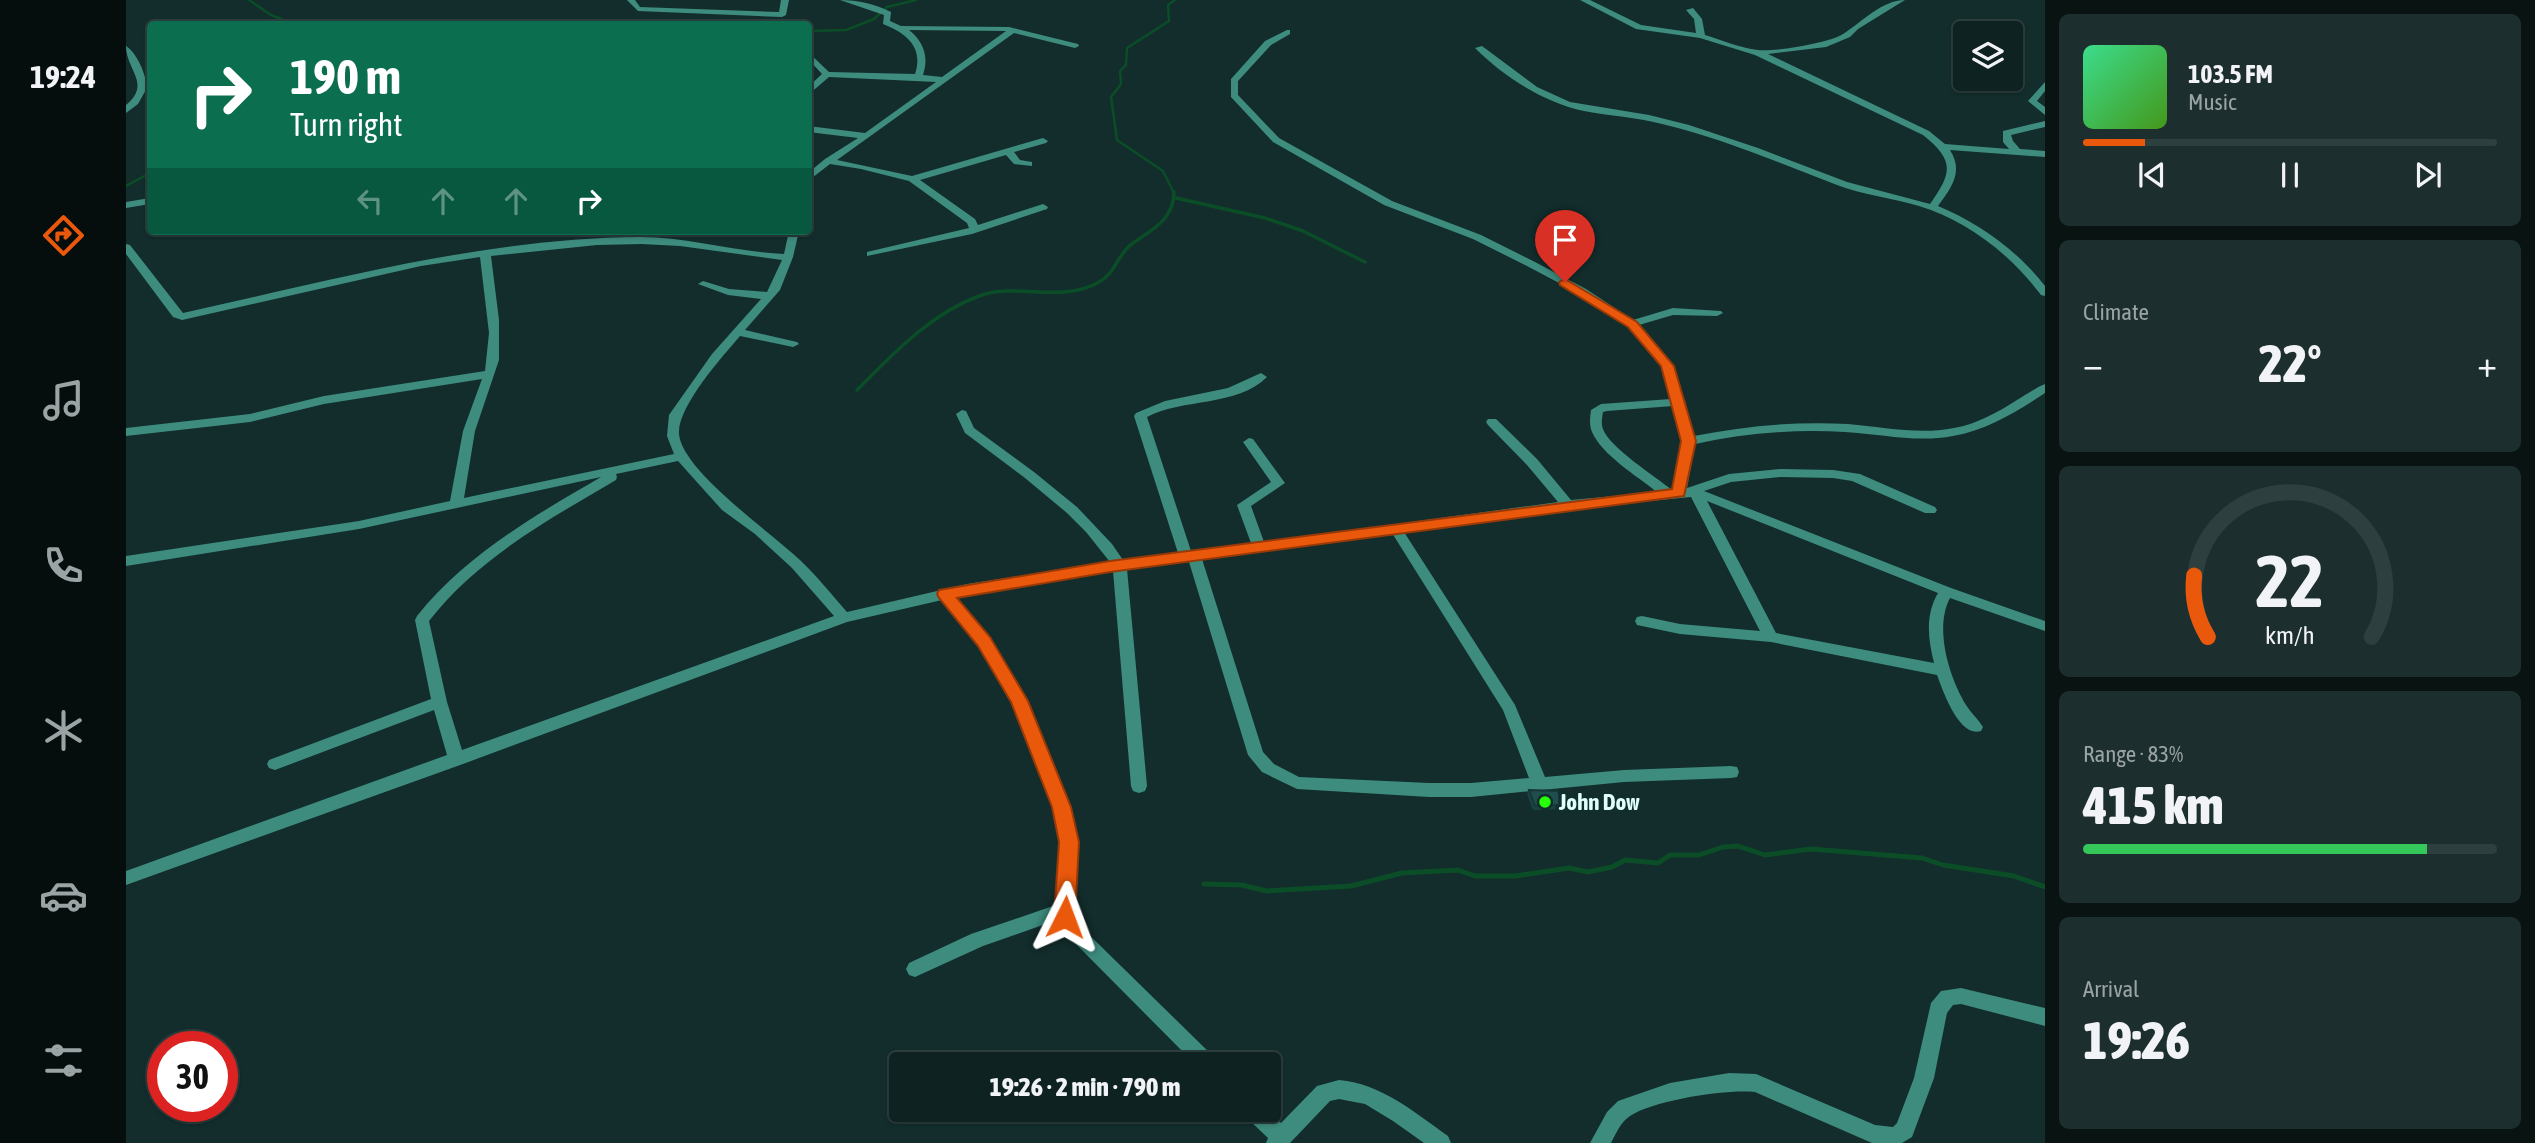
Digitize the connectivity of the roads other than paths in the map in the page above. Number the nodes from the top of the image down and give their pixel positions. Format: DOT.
graph roads {
  1 [pos="631,0"];
  2 [pos="692,0"];
  3 [pos="785,0"];
  4 [pos="844,0"];
  5 [pos="1584,0"];
  6 [pos="1901,0"];
  7 [pos="687,9"];
  8 [pos="1690,10"];
  9 [pos="782,15"];
  10 [pos="786,21"];
  11 [pos="903,28"];
  12 [pos="1013,30"];
  13 [pos="1287,32"];
  14 [pos="1701,36"];
  15 [pos="1075,46"];
  16 [pos="126,48"];
  17 [pos="1479,48"];
  18 [pos="1758,53"];
  19 [pos="812,58"];
  20 [pos="827,74"];
  21 [pos="918,77"];
  22 [pos="944,80"];
  23 [pos="2045,85"];
  24 [pos="812,88"];
  25 [pos="126,110"];
  26 [pos="2045,112"];
  27 [pos="2045,124"];
  28 [pos="812,129"];
  29 [pos="866,136"];
  30 [pos="1043,141"];
  31 [pos="1945,147"];
  32 [pos="1009,152"];
  33 [pos="2018,153"];
  34 [pos="2045,154"];
  35 [pos="828,161"];
  36 [pos="1029,164"];
  37 [pos="812,175"];
  38 [pos="912,180"];
  39 [pos="147,202"];
  40 [pos="126,205"];
  41 [pos="1043,207"];
  42 [pos="1933,207"];
  43 [pos="975,229"];
  44 [pos="793,235"];
  45 [pos="126,247"];
  46 [pos="485,253"];
  47 [pos="871,254"];
  48 [pos="788,257"];
  49 [pos="703,284"];
  50 [pos="2045,293"];
  51 [pos="769,296"];
  52 [pos="1717,313"];
  53 [pos="1632,324"];
  54 [pos="737,332"];
  55 [pos="793,344"];
  56 [pos="490,374"];
  57 [pos="1261,377"];
  58 [pos="2045,388"];
  59 [pos="1680,402"];
  60 [pos="962,414"];
  61 [pos="1492,422"];
  62 [pos="126,432"];
  63 [pos="1689,441"];
  64 [pos="1249,442"];
  65 [pos="681,456"];
  66 [pos="625,469"];
  67 [pos="1682,493"];
  68 [pos="456,505"];
  69 [pos="1568,505"];
  70 [pos="1930,510"];
  71 [pos="1395,528"];
  72 [pos="1260,548"];
  73 [pos="1190,557"];
  74 [pos="126,561"];
  75 [pos="1121,566"];
  76 [pos="1946,591"];
  77 [pos="945,594"];
  78 [pos="844,618"];
  79 [pos="1642,621"];
  80 [pos="2045,626"];
  81 [pos="1771,637"];
  82 [pos="1942,670"];
  83 [pos="439,702"];
  84 [pos="1975,727"];
  85 [pos="457,760"];
  86 [pos="275,764"];
  87 [pos="1731,772"];
  88 [pos="1539,783"];
  89 [pos="1139,786"];
  90 [pos="126,878"];
  91 [pos="1064,910"];
  92 [pos="915,969"];
  93 [pos="2045,1017"];
  94 [pos="1196,1052"];
  95 [pos="1264,1122"];
  96 [pos="1279,1140"];
  97 [pos="1441,1143"];
  98 [pos="1600,1143"];
  1 -- 7 [label="street"];
  2 -- 7 [label="street"];
  3 -- 9 [label="street"];
  4 -- 11 [label="street"];
  5 -- 14 [label="street"];
  6 -- 18 [label="street"];
  7 -- 9 [label="street"];
  8 -- 14 [label="street"];
  9 -- 10 [label="street"];
  11 -- 12 [label="street"];
  11 -- 21 [label="street"];
  12 -- 15 [label="street"];
  12 -- 22 [label="street"];
  13 -- 53 [label="street"];
  14 -- 18 [label="street"];
  16 -- 25 [label="street"];
  17 -- 42 [label="street"];
  18 -- 31 [label="street"];
  19 -- 20 [label="street"];
  20 -- 21 [label="street"];
  20 -- 24 [label="street"];
  21 -- 22 [label="street"];
  22 -- 29 [label="street"];
  23 -- 26 [label="street"];
  27 -- 33 [label="street"];
  28 -- 29 [label="street"];
  29 -- 35 [label="street"];
  30 -- 32 [label="street"];
  31 -- 33 [label="street"];
  31 -- 42 [label="street"];
  32 -- 36 [label="street"];
  32 -- 38 [label="street"];
  33 -- 34 [label="street"];
  35 -- 37 [label="street"];
  35 -- 38 [label="street"];
  38 -- 43 [label="street"];
  39 -- 40 [label="street"];
  41 -- 43 [label="street"];
  42 -- 50 [label="street"];
  43 -- 47 [label="street"];
  44 -- 48 [label="street"];
  45 -- 46 [label="street"];
  46 -- 48 [label="street"];
  46 -- 56 [label="street"];
  48 -- 51 [label="street"];
  49 -- 51 [label="street"];
  51 -- 54 [label="street"];
  52 -- 53 [label="street"];
  53 -- 59 [label="street"];
  54 -- 55 [label="street"];
  54 -- 65 [label="street"];
  56 -- 62 [label="street"];
  56 -- 68 [label="street"];
  57 -- 73 [label="street"];
  58 -- 63 [label="street"];
  59 -- 63 [label="street"];
  59 -- 67 [label="street"];
  60 -- 75 [label="street"];
  61 -- 69 [label="street"];
  63 -- 67 [label="street"];
  64 -- 72 [label="street"];
  65 -- 66 [label="street"];
  65 -- 78 [label="street"];
  66 -- 68 [label="street"];
  66 -- 83 [label="street"];
  67 -- 69 [label="street"];
  67 -- 70 [label="street"];
  67 -- 76 [label="street"];
  67 -- 81 [label="street"];
  68 -- 74 [label="street"];
  69 -- 71 [label="street"];
  71 -- 72 [label="street"];
  71 -- 88 [label="street"];
  72 -- 73 [label="street"];
  73 -- 75 [label="street"];
  73 -- 88 [label="street"];
  75 -- 77 [label="street"];
  75 -- 89 [label="street"];
  76 -- 80 [label="street"];
  76 -- 82 [label="street"];
  77 -- 78 [label="street"];
  77 -- 91 [label="street"];
  78 -- 85 [label="street"];
  79 -- 81 [label="street"];
  81 -- 82 [label="street"];
  82 -- 84 [label="street"];
  83 -- 85 [label="street"];
  83 -- 86 [label="street"];
  85 -- 90 [label="street"];
  87 -- 88 [label="street"];
  91 -- 92 [label="street"];
  91 -- 94 [label="street"];
  93 -- 98 [label="street"];
  95 -- 96 [label="street"];
  96 -- 97 [label="street"];
}
